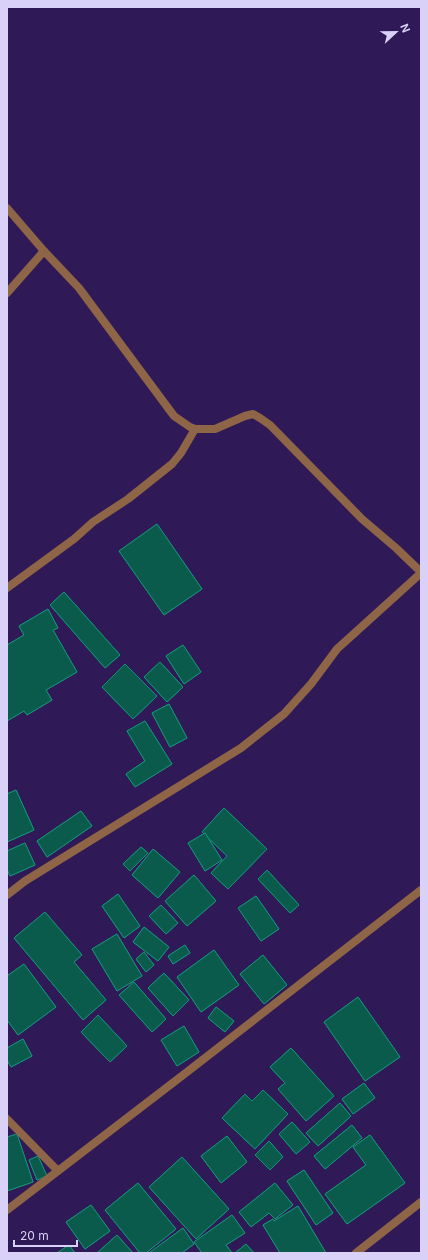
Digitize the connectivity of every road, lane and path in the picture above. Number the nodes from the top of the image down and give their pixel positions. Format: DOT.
graph roads {
  1 [pos="7,208"];
  2 [pos="44,252"];
  3 [pos="7,293"];
  4 [pos="194,429"];
  5 [pos="421,573"];
  6 [pos="7,588"];
  7 [pos="421,890"];
  8 [pos="7,895"];
  9 [pos="7,1119"];
  10 [pos="58,1171"];
  11 [pos="421,1202"];
  12 [pos="7,1210"];
  13 [pos="356,1253"];
  1 -- 2 [label="street"];
  2 -- 3 [label="street"];
  2 -- 4 [label="street"];
  4 -- 5 [label="street"];
  4 -- 6 [label="street"];
  5 -- 8 [label="street"];
  7 -- 10 [label="street"];
  9 -- 10 [label="street"];
  10 -- 12 [label="street"];
  11 -- 13 [label="street"];
}
